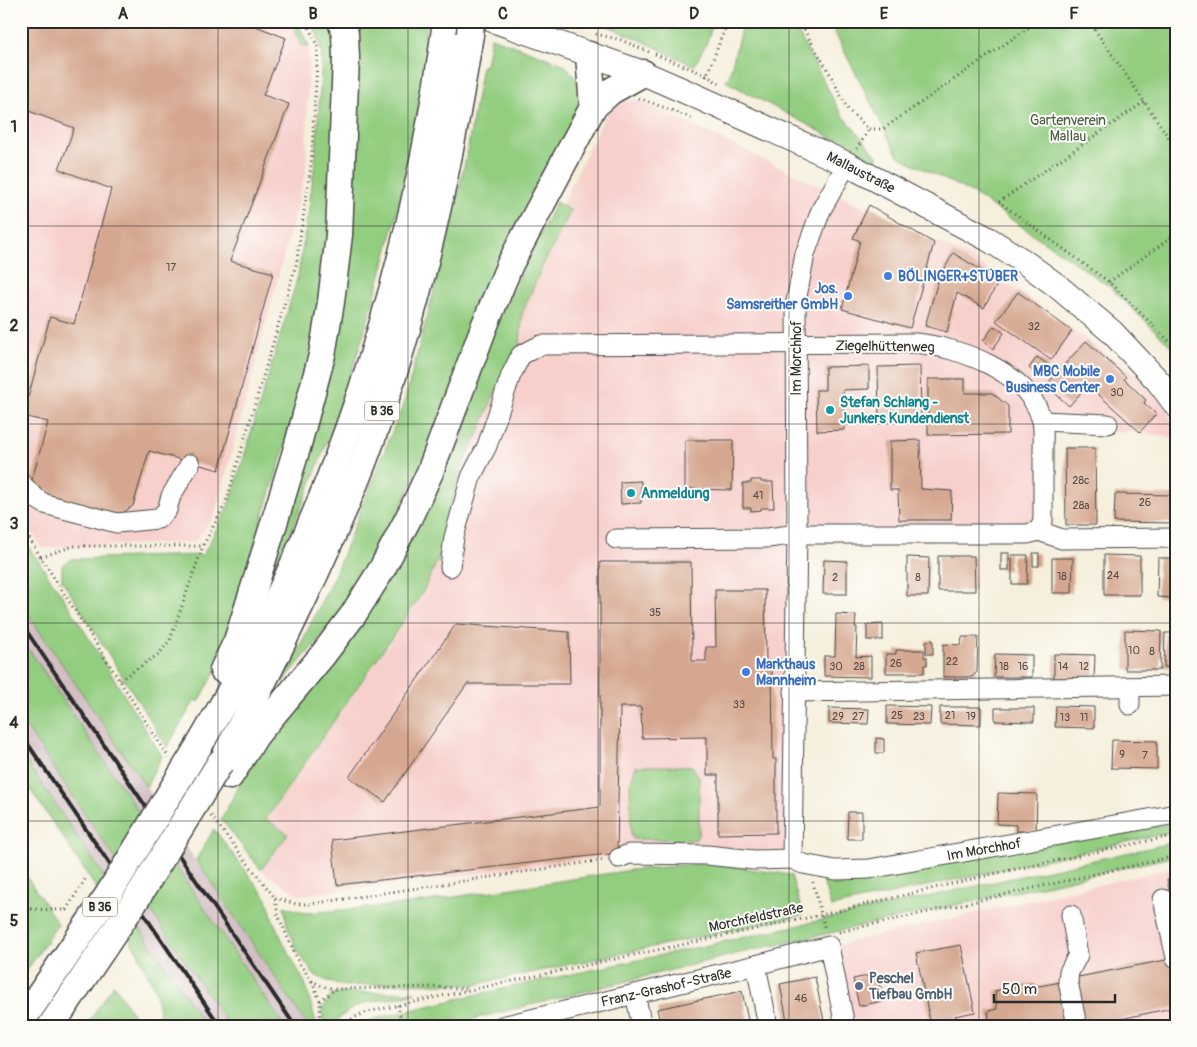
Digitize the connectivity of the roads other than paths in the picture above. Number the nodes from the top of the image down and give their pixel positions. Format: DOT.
graph roads {
  1 [pos="495,21"];
  2 [pos="446,24"];
  3 [pos="346,26"];
  4 [pos="471,28"];
  5 [pos="589,55"];
  6 [pos="643,73"];
  7 [pos="593,107"];
  8 [pos="852,157"];
  9 [pos="796,345"];
  10 [pos="1176,405"];
  11 [pos="1042,421"];
  12 [pos="1108,424"];
  13 [pos="190,464"];
  14 [pos="21,483"];
  15 [pos="1039,531"];
  16 [pos="797,534"];
  17 [pos="616,538"];
  18 [pos="1176,538"];
  19 [pos="450,567"];
  20 [pos="1176,686"];
  21 [pos="794,692"];
  22 [pos="199,733"];
  23 [pos="225,769"];
  24 [pos="1176,814"];
  25 [pos="619,858"];
  26 [pos="792,860"];
  27 [pos="1163,899"];
  28 [pos="1071,916"];
  29 [pos="1176,958"];
  30 [pos="756,965"];
  31 [pos="635,994"];
  32 [pos="21,1022"];
  33 [pos="512,1025"];
  34 [pos="774,1025"];
  35 [pos="51,1026"];
  36 [pos="642,1026"];
  37 [pos="845,1026"];
  38 [pos="1077,1026"];
  1 -- 5 [label="main road, Mallaustraße"];
  2 -- 22 [label="highway, B 36"];
  3 -- 22 [label="highway"];
  4 -- 23 [label="highway, B 36"];
  5 -- 6 [label="main road, Mallaustraße"];
  5 -- 7 [label="highway"];
  6 -- 7 [label="highway"];
  6 -- 8 [label="main road, Mallaustraße"];
  7 -- 23 [label="highway"];
  8 -- 9 [label="street, Im Morchhof"];
  8 -- 10 [label="main road, Mallaustraße"];
  9 -- 11 [label="street, Ziegelhüttenweg"];
  9 -- 16 [label="street, Im Morchhof"];
  9 -- 19 [label="street, Ziegelhüttenweg"];
  11 -- 12 [label="street"];
  11 -- 15 [label="street, Ziegelhüttenweg"];
  13 -- 14 [label="street"];
  15 -- 16 [label="street"];
  15 -- 18 [label="street"];
  16 -- 17 [label="street"];
  16 -- 21 [label="street, Im Morchhof"];
  20 -- 21 [label="street"];
  21 -- 26 [label="street, Im Morchhof"];
  22 -- 32 [label="highway, B 36, bridge"];
  23 -- 35 [label="highway, B 36, bridge"];
  24 -- 26 [label="street, Im Morchhof"];
  25 -- 26 [label="street, Im Morchhof"];
  27 -- 29 [label="street"];
  28 -- 38 [label="street"];
  30 -- 31 [label="street, Franz-Grashof-Straße"];
  30 -- 34 [label="street"];
  30 -- 37 [label="street, Franz-Grashof-Straße"];
  31 -- 33 [label="street, Franz-Grashof-Straße"];
  31 -- 36 [label="street"];
}
